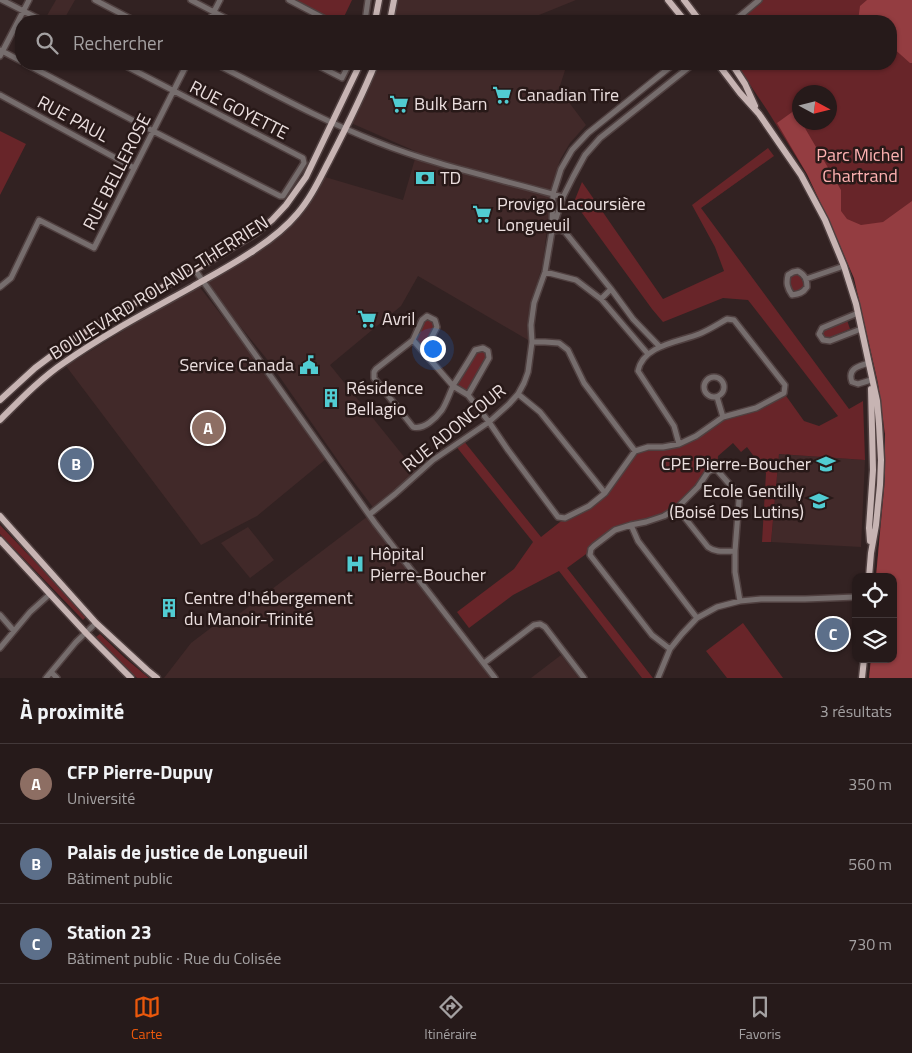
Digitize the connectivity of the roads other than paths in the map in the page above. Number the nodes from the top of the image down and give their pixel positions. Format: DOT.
graph roads {
  1 [pos="2,0"];
  2 [pos="29,0"];
  3 [pos="94,0"];
  4 [pos="191,0"];
  5 [pos="220,0"];
  6 [pos="288,0"];
  7 [pos="368,0"];
  8 [pos="379,0"];
  9 [pos="394,0"];
  10 [pos="668,0"];
  11 [pos="684,0"];
  12 [pos="758,0"];
  13 [pos="23,11"];
  14 [pos="214,12"];
  15 [pos="21,15"];
  16 [pos="31,15"];
  17 [pos="123,15"];
  18 [pos="212,15"];
  19 [pos="220,15"];
  20 [pos="317,15"];
  21 [pos="366,15"];
  22 [pos="376,15"];
  23 [pos="391,15"];
  24 [pos="680,15"];
  25 [pos="695,15"];
  26 [pos="741,15"];
  27 [pos="15,26"];
  28 [pos="1,52"];
  29 [pos="15,58"];
  30 [pos="37,70"];
  31 [pos="133,70"];
  32 [pos="184,70"];
  33 [pos="228,70"];
  34 [pos="327,70"];
  35 [pos="346,70"];
  36 [pos="357,70"];
  37 [pos="372,70"];
  38 [pos="667,70"];
  39 [pos="685,70"];
  40 [pos="723,70"];
  41 [pos="736,70"];
  42 [pos="173,91"];
  43 [pos="0,95"];
  44 [pos="759,114"];
  45 [pos="332,124"];
  46 [pos="346,129"];
  47 [pos="153,131"];
  48 [pos="134,168"];
  49 [pos="553,194"];
  50 [pos="564,197"];
  51 [pos="552,232"];
  52 [pos="844,266"];
  53 [pos="194,270"];
  54 [pos="545,272"];
  55 [pos="806,279"];
  56 [pos="202,281"];
  57 [pos="0,287"];
  58 [pos="611,289"];
  59 [pos="601,298"];
  60 [pos="858,313"];
  61 [pos="861,329"];
  62 [pos="413,340"];
  63 [pos="532,342"];
  64 [pos="660,347"];
  65 [pos="424,352"];
  66 [pos="648,354"];
  67 [pos="869,363"];
  68 [pos="871,380"];
  69 [pos="453,386"];
  70 [pos="518,394"];
  71 [pos="468,395"];
  72 [pos="717,397"];
  73 [pos="0,400"];
  74 [pos="723,417"];
  75 [pos="0,420"];
  76 [pos="489,422"];
  77 [pos="679,444"];
  78 [pos="635,451"];
  79 [pos="872,484"];
  80 [pos="880,485"];
  81 [pos="605,493"];
  82 [pos="677,508"];
  83 [pos="370,514"];
  84 [pos="0,516"];
  85 [pos="631,525"];
  86 [pos="0,540"];
  87 [pos="734,551"];
  88 [pos="871,553"];
  89 [pos="869,573"];
  90 [pos="50,594"];
  91 [pos="852,597"];
  92 [pos="740,601"];
  93 [pos="0,615"];
  94 [pos="697,618"];
  95 [pos="96,623"];
  96 [pos="14,631"];
  97 [pos="86,633"];
  98 [pos="0,648"];
  99 [pos="670,649"];
  100 [pos="484,663"];
  101 [pos="864,663"];
  102 [pos="51,672"];
  103 [pos="46,678"];
  104 [pos="57,678"];
  105 [pos="131,678"];
  106 [pos="157,678"];
  107 [pos="495,678"];
  108 [pos="584,678"];
  109 [pos="658,678"];
  110 [pos="862,678"];
  1 -- 13 [label="street"];
  2 -- 13 [label="street"];
  3 -- 17 [label="street"];
  4 -- 14 [label="street"];
  5 -- 14 [label="street"];
  6 -- 20 [label="street"];
  7 -- 21 [label="street"];
  8 -- 22 [label="main road"];
  9 -- 23 [label="main road"];
  10 -- 24 [label="main road"];
  11 -- 25 [label="main road"];
  12 -- 26 [label="street"];
  13 -- 15 [label="street"];
  13 -- 16 [label="street"];
  14 -- 18 [label="street"];
  14 -- 19 [label="street"];
  27 -- 28 [label="street"];
  28 -- 29 [label="street"];
  30 -- 47 [label="street"];
  31 -- 42 [label="street, RUE GOYETTE"];
  32 -- 42 [label="street, RUE BELLEROSE"];
  33 -- 45 [label="street"];
  34 -- 35 [label="street"];
  36 -- 45 [label="main road, BOULEVARD ROLAND-THERRIEN"];
  37 -- 46 [label="main road, BOULEVARD ROLAND-THERRIEN"];
  38 -- 49 [label="street, RUE ADONCOUR"];
  39 -- 50 [label="street, RUE ADONCOUR"];
  40 -- 44 [label="main road"];
  41 -- 44 [label="main road"];
  42 -- 47 [label="street, RUE BELLEROSE"];
  42 -- 47 [label="street, RUE GOYETTE"];
  43 -- 48 [label="street, RUE PAUL"];
  44 -- 52 [label="main road"];
  45 -- 46 [label="street"];
  45 -- 53 [label="main road, BOULEVARD ROLAND-THERRIEN"];
  46 -- 49 [label="street"];
  46 -- 56 [label="main road, BOULEVARD ROLAND-THERRIEN"];
  47 -- 48 [label="street, RUE BELLEROSE"];
  48 -- 57 [label="street, RUE BELLEROSE"];
  49 -- 50 [label="street"];
  49 -- 51 [label="street, RUE ADONCOUR"];
  50 -- 51 [label="street, RUE ADONCOUR"];
  51 -- 54 [label="street, RUE ADONCOUR"];
  51 -- 58 [label="street"];
  52 -- 55 [label="street"];
  52 -- 60 [label="main road"];
  53 -- 56 [label="street"];
  53 -- 73 [label="main road, BOULEVARD ROLAND-THERRIEN"];
  54 -- 59 [label="street"];
  54 -- 63 [label="street, RUE ADONCOUR"];
  55 -- 55 [label="street"];
  56 -- 75 [label="main road, BOULEVARD ROLAND-THERRIEN"];
  56 -- 83 [label="street"];
  58 -- 59 [label="street"];
  58 -- 64 [label="street"];
  59 -- 66 [label="street"];
  60 -- 61 [label="main road"];
  60 -- 61 [label="street"];
  61 -- 67 [label="main road"];
  62 -- 65 [label="street"];
  62 -- 65 [label="street"];
  62 -- 69 [label="street"];
  63 -- 70 [label="street, RUE ADONCOUR"];
  63 -- 78 [label="street"];
  64 -- 66 [label="street"];
  64 -- 74 [label="street"];
  65 -- 69 [label="street"];
  66 -- 77 [label="street"];
  67 -- 68 [label="main road"];
  67 -- 68 [label="street"];
  68 -- 79 [label="main road"];
  68 -- 80 [label="main road"];
  69 -- 71 [label="street"];
  69 -- 71 [label="street"];
  70 -- 76 [label="street, RUE ADONCOUR"];
  70 -- 81 [label="street"];
  71 -- 76 [label="street"];
  72 -- 74 [label="street"];
  74 -- 77 [label="street"];
  76 -- 81 [label="street"];
  76 -- 83 [label="street, RUE ADONCOUR"];
  77 -- 78 [label="street"];
  78 -- 81 [label="street"];
  79 -- 80 [label="street"];
  79 -- 88 [label="main road"];
  80 -- 88 [label="main road"];
  82 -- 85 [label="street"];
  82 -- 87 [label="street"];
  82 -- 87 [label="street"];
  83 -- 100 [label="street"];
  84 -- 95 [label="main road"];
  85 -- 94 [label="street"];
  85 -- 99 [label="street"];
  86 -- 90 [label="main road"];
  87 -- 92 [label="street"];
  88 -- 89 [label="main road"];
  90 -- 96 [label="street"];
  90 -- 97 [label="main road"];
  91 -- 92 [label="street"];
  92 -- 94 [label="street"];
  93 -- 96 [label="street"];
  94 -- 99 [label="street"];
  95 -- 97 [label="street"];
  95 -- 106 [label="main road"];
  96 -- 98 [label="street"];
  97 -- 102 [label="street"];
  97 -- 105 [label="main road"];
  99 -- 109 [label="street"];
  100 -- 107 [label="street"];
  100 -- 108 [label="street"];
  101 -- 110 [label="main road"];
  102 -- 103 [label="street"];
  102 -- 104 [label="street"];
}
